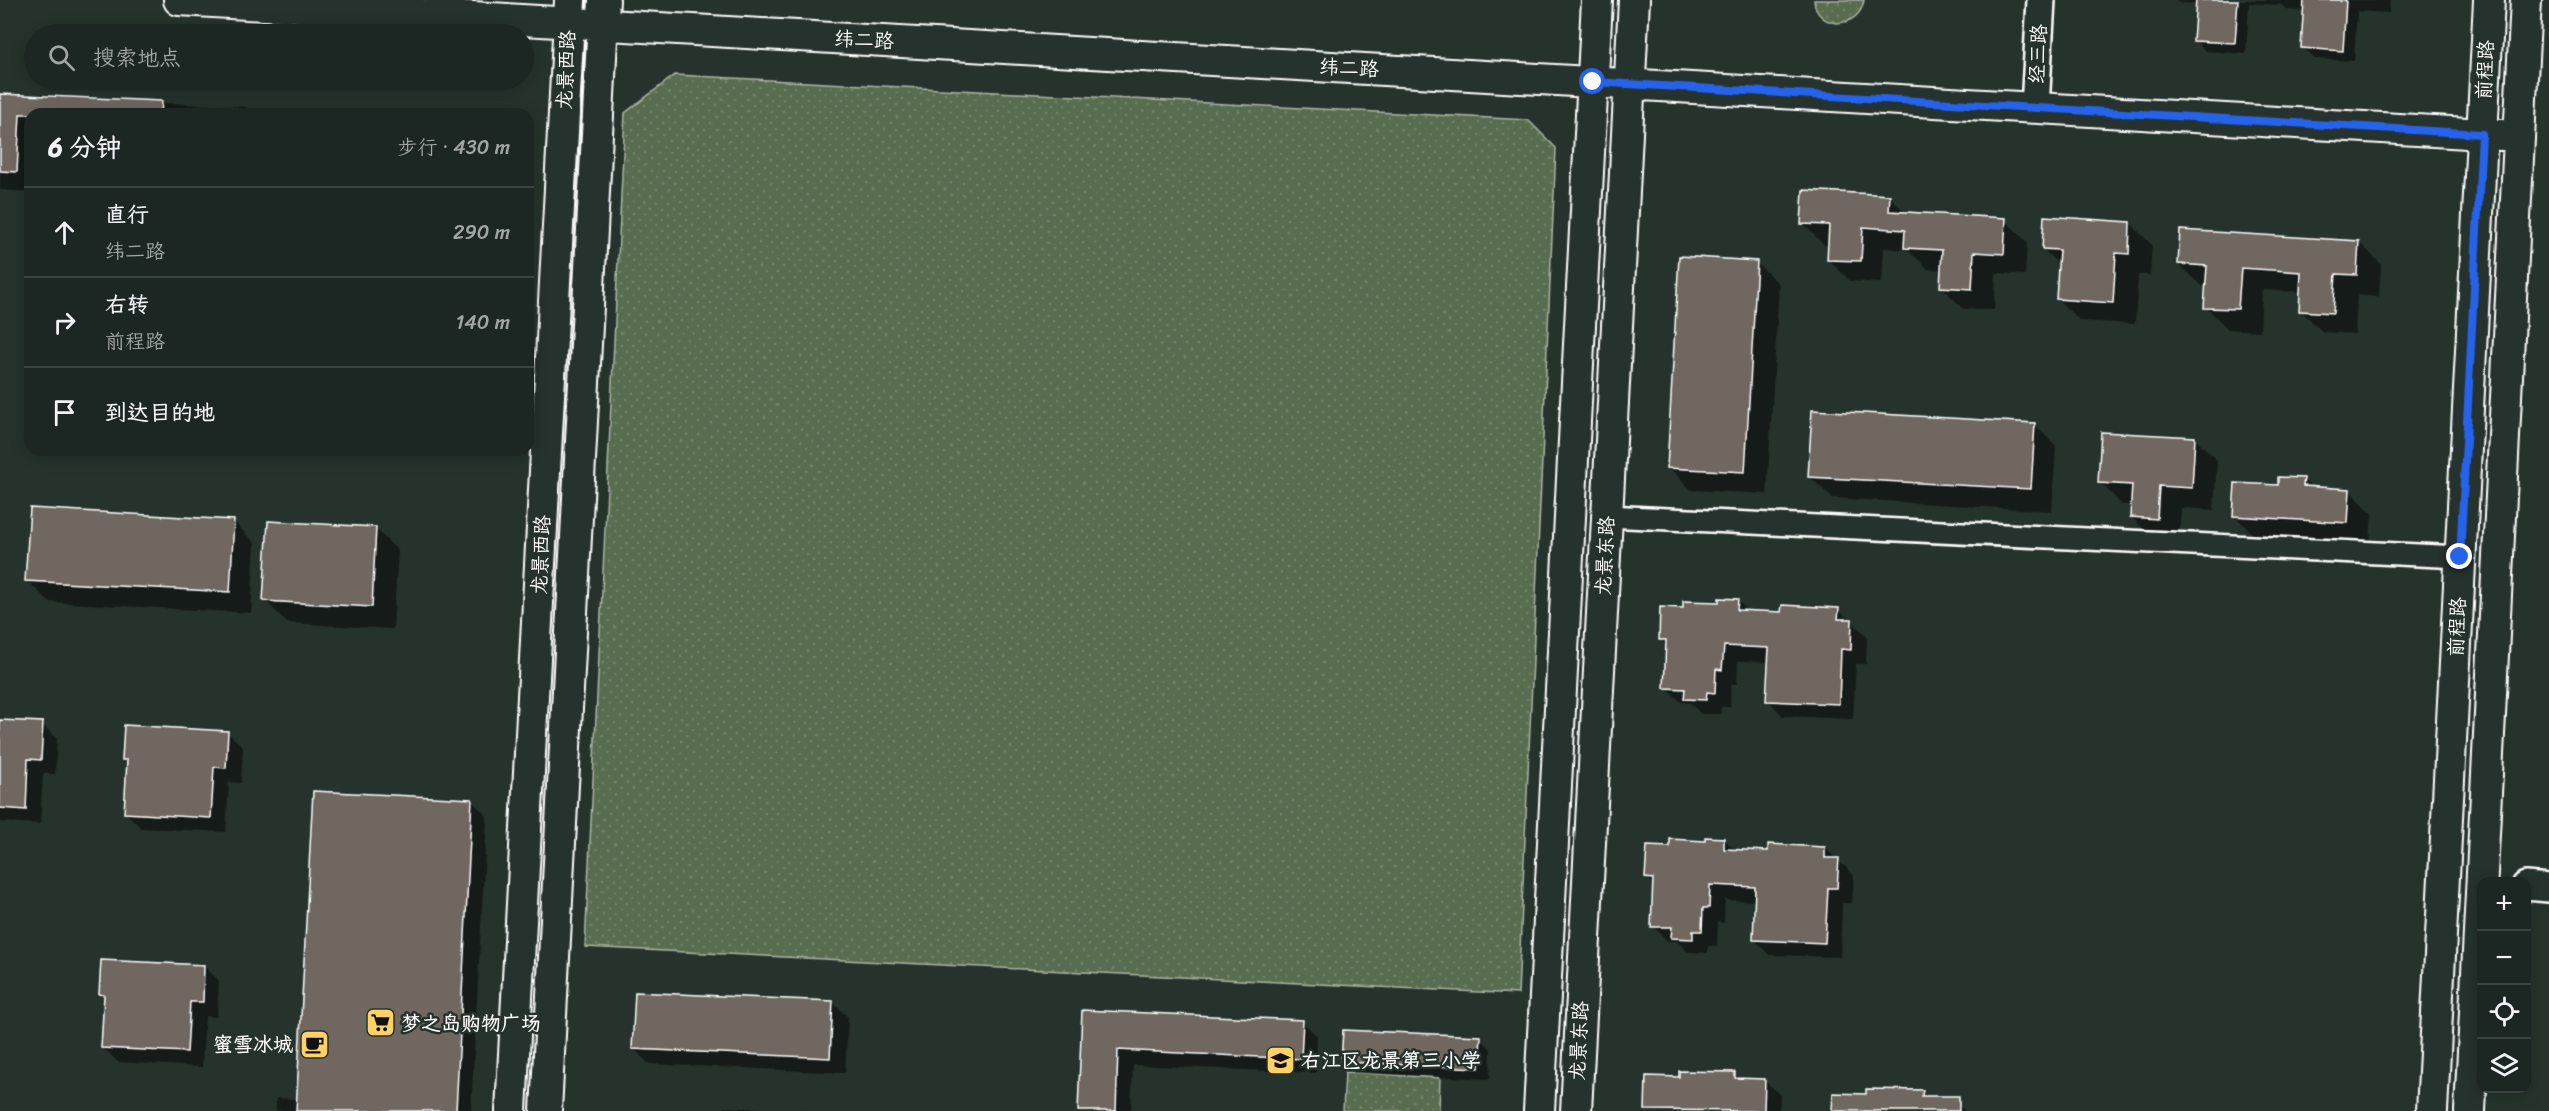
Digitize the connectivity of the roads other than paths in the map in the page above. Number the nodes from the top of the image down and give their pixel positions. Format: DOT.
graph roads {
  1 [pos="179,0"];
  2 [pos="1598,0"];
  3 [pos="1634,0"];
  4 [pos="2041,0"];
  5 [pos="2489,0"];
  6 [pos="2526,0"];
  7 [pos="570,11"];
  8 [pos="604,12"];
  9 [pos="1593,82"];
  10 [pos="1629,84"];
  11 [pos="2035,108"];
  12 [pos="2482,134"];
  13 [pos="2519,136"];
  14 [pos="1607,516"];
  15 [pos="2460,557"];
  16 [pos="2481,877"];
  17 [pos="2444,880"];
  18 [pos="2477,883"];
  19 [pos="2531,886"];
  20 [pos="2549,888"];
  21 [pos="2479,931"];
  22 [pos="512,1111"];
  23 [pos="546,1111"];
  24 [pos="1539,1111"];
  25 [pos="1576,1111"];
  26 [pos="2432,1111"];
  27 [pos="2470,1111"];
  1 -- 7 [label="main road, 纬二路"];
  2 -- 9 [label="main road, 龙景东路"];
  3 -- 10 [label="main road, 龙景东路"];
  4 -- 11 [label="street, 经三路"];
  5 -- 12 [label="main road, 前程路"];
  6 -- 13 [label="main road, 前程路"];
  7 -- 8 [label="main road, 纬二路"];
  7 -- 22 [label="main road, 龙景西路"];
  8 -- 9 [label="main road, 纬二路"];
  8 -- 23 [label="main road, 龙景西路"];
  9 -- 10 [label="main road, 纬二路"];
  9 -- 24 [label="main road, 龙景东路"];
  10 -- 11 [label="main road, 纬二路"];
  10 -- 14 [label="main road, 龙景东路"];
  11 -- 12 [label="main road, 纬二路"];
  12 -- 13 [label="main road, 纬二路"];
  12 -- 15 [label="main road, 前程路"];
  13 -- 16 [label="main road, 前程路"];
  14 -- 15 [label="street"];
  14 -- 25 [label="main road, 龙景东路"];
  15 -- 17 [label="main road, 前程路"];
  17 -- 18 [label="street"];
  17 -- 26 [label="main road, 前程路"];
  19 -- 20 [label="street"];
  21 -- 27 [label="main road, 前程路"];
}
